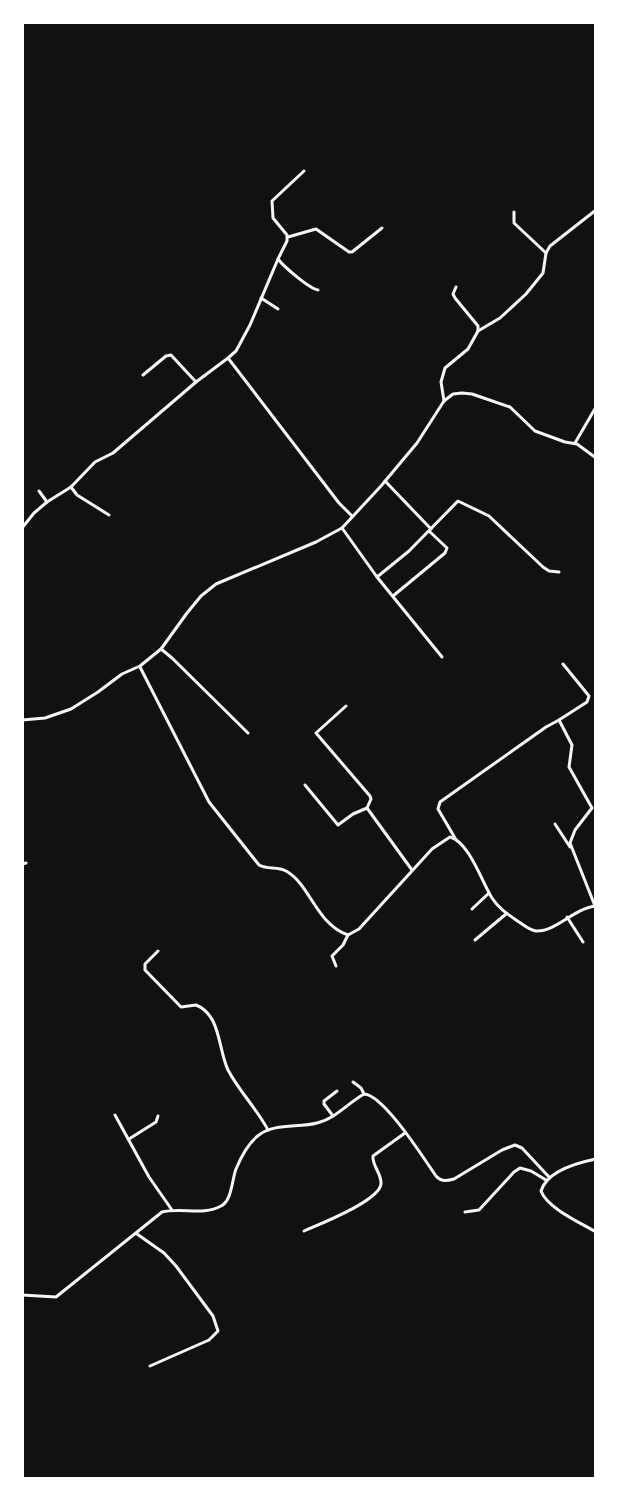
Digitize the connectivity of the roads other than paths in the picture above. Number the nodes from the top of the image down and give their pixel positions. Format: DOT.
graph roads {
  1 [pos="304,171"];
  2 [pos="596,210"];
  3 [pos="514,212"];
  4 [pos="382,228"];
  5 [pos="288,237"];
  6 [pos="546,253"];
  7 [pos="278,259"];
  8 [pos="456,287"];
  9 [pos="318,290"];
  10 [pos="261,298"];
  11 [pos="278,309"];
  12 [pos="478,331"];
  13 [pos="228,358"];
  14 [pos="144,375"];
  15 [pos="196,382"];
  16 [pos="444,401"];
  17 [pos="596,407"];
  18 [pos="575,443"];
  19 [pos="596,458"];
  20 [pos="386,481"];
  21 [pos="71,487"];
  22 [pos="39,491"];
  23 [pos="47,502"];
  24 [pos="109,515"];
  25 [pos="352,516"];
  26 [pos="22,528"];
  27 [pos="342,528"];
  28 [pos="430,530"];
  29 [pos="559,572"];
  30 [pos="377,578"];
  31 [pos="393,596"];
  32 [pos="161,649"];
  33 [pos="442,657"];
  34 [pos="563,664"];
  35 [pos="140,666"];
  36 [pos="346,706"];
  37 [pos="22,720"];
  38 [pos="559,720"];
  39 [pos="248,733"];
  40 [pos="305,785"];
  41 [pos="367,808"];
  42 [pos="555,824"];
  43 [pos="455,838"];
  44 [pos="571,848"];
  45 [pos="412,870"];
  46 [pos="489,893"];
  47 [pos="595,906"];
  48 [pos="472,909"];
  49 [pos="506,914"];
  50 [pos="567,917"];
  51 [pos="348,935"];
  52 [pos="475,940"];
  53 [pos="583,942"];
  54 [pos="158,951"];
  55 [pos="336,966"];
  56 [pos="353,1082"];
  57 [pos="337,1091"];
  58 [pos="364,1095"];
  59 [pos="115,1115"];
  60 [pos="159,1116"];
  61 [pos="333,1116"];
  62 [pos="268,1130"];
  63 [pos="405,1133"];
  64 [pos="129,1139"];
  65 [pos="596,1159"];
  66 [pos="548,1178"];
  67 [pos="172,1210"];
  68 [pos="465,1212"];
  69 [pos="304,1231"];
  70 [pos="596,1232"];
  71 [pos="137,1234"];
  72 [pos="22,1295"];
  73 [pos="150,1366"];
  1 -- 5 [label="street"];
  2 -- 6 [label="street"];
  3 -- 6 [label="street"];
  4 -- 5 [label="street"];
  5 -- 7 [label="street"];
  6 -- 12 [label="street"];
  7 -- 9 [label="street"];
  7 -- 10 [label="street"];
  8 -- 12 [label="street"];
  10 -- 11 [label="street"];
  10 -- 13 [label="street"];
  12 -- 16 [label="street"];
  13 -- 15 [label="street"];
  13 -- 25 [label="street"];
  14 -- 15 [label="street"];
  15 -- 21 [label="street"];
  16 -- 18 [label="street"];
  16 -- 20 [label="street"];
  17 -- 18 [label="street"];
  18 -- 19 [label="street"];
  20 -- 25 [label="street"];
  20 -- 28 [label="street"];
  21 -- 23 [label="street"];
  21 -- 24 [label="street"];
  22 -- 23 [label="street"];
  23 -- 26 [label="street"];
  25 -- 27 [label="street"];
  27 -- 30 [label="street"];
  27 -- 32 [label="street"];
  28 -- 29 [label="street"];
  28 -- 30 [label="street"];
  28 -- 31 [label="street"];
  30 -- 31 [label="street"];
  31 -- 33 [label="street"];
  32 -- 35 [label="street"];
  32 -- 39 [label="street"];
  34 -- 38 [label="street"];
  35 -- 37 [label="street"];
  35 -- 51 [label="street"];
  36 -- 41 [label="street"];
  38 -- 43 [label="street"];
  38 -- 44 [label="street"];
  40 -- 41 [label="street"];
  41 -- 45 [label="street"];
  42 -- 44 [label="street"];
  43 -- 45 [label="street"];
  43 -- 46 [label="street"];
  44 -- 47 [label="street"];
  45 -- 51 [label="street"];
  46 -- 48 [label="street"];
  46 -- 49 [label="street"];
  47 -- 50 [label="street"];
  49 -- 50 [label="street"];
  49 -- 52 [label="street"];
  50 -- 53 [label="street"];
  51 -- 55 [label="street"];
  54 -- 62 [label="street"];
  56 -- 58 [label="street"];
  57 -- 61 [label="street"];
  58 -- 61 [label="street"];
  58 -- 63 [label="street"];
  59 -- 64 [label="street"];
  60 -- 64 [label="street"];
  61 -- 62 [label="street"];
  62 -- 67 [label="street"];
  63 -- 66 [label="street"];
  63 -- 69 [label="street"];
  64 -- 67 [label="street"];
  65 -- 66 [label="street"];
  66 -- 68 [label="street"];
  66 -- 70 [label="street"];
  67 -- 71 [label="street"];
  71 -- 72 [label="street"];
  71 -- 73 [label="street"];
}
